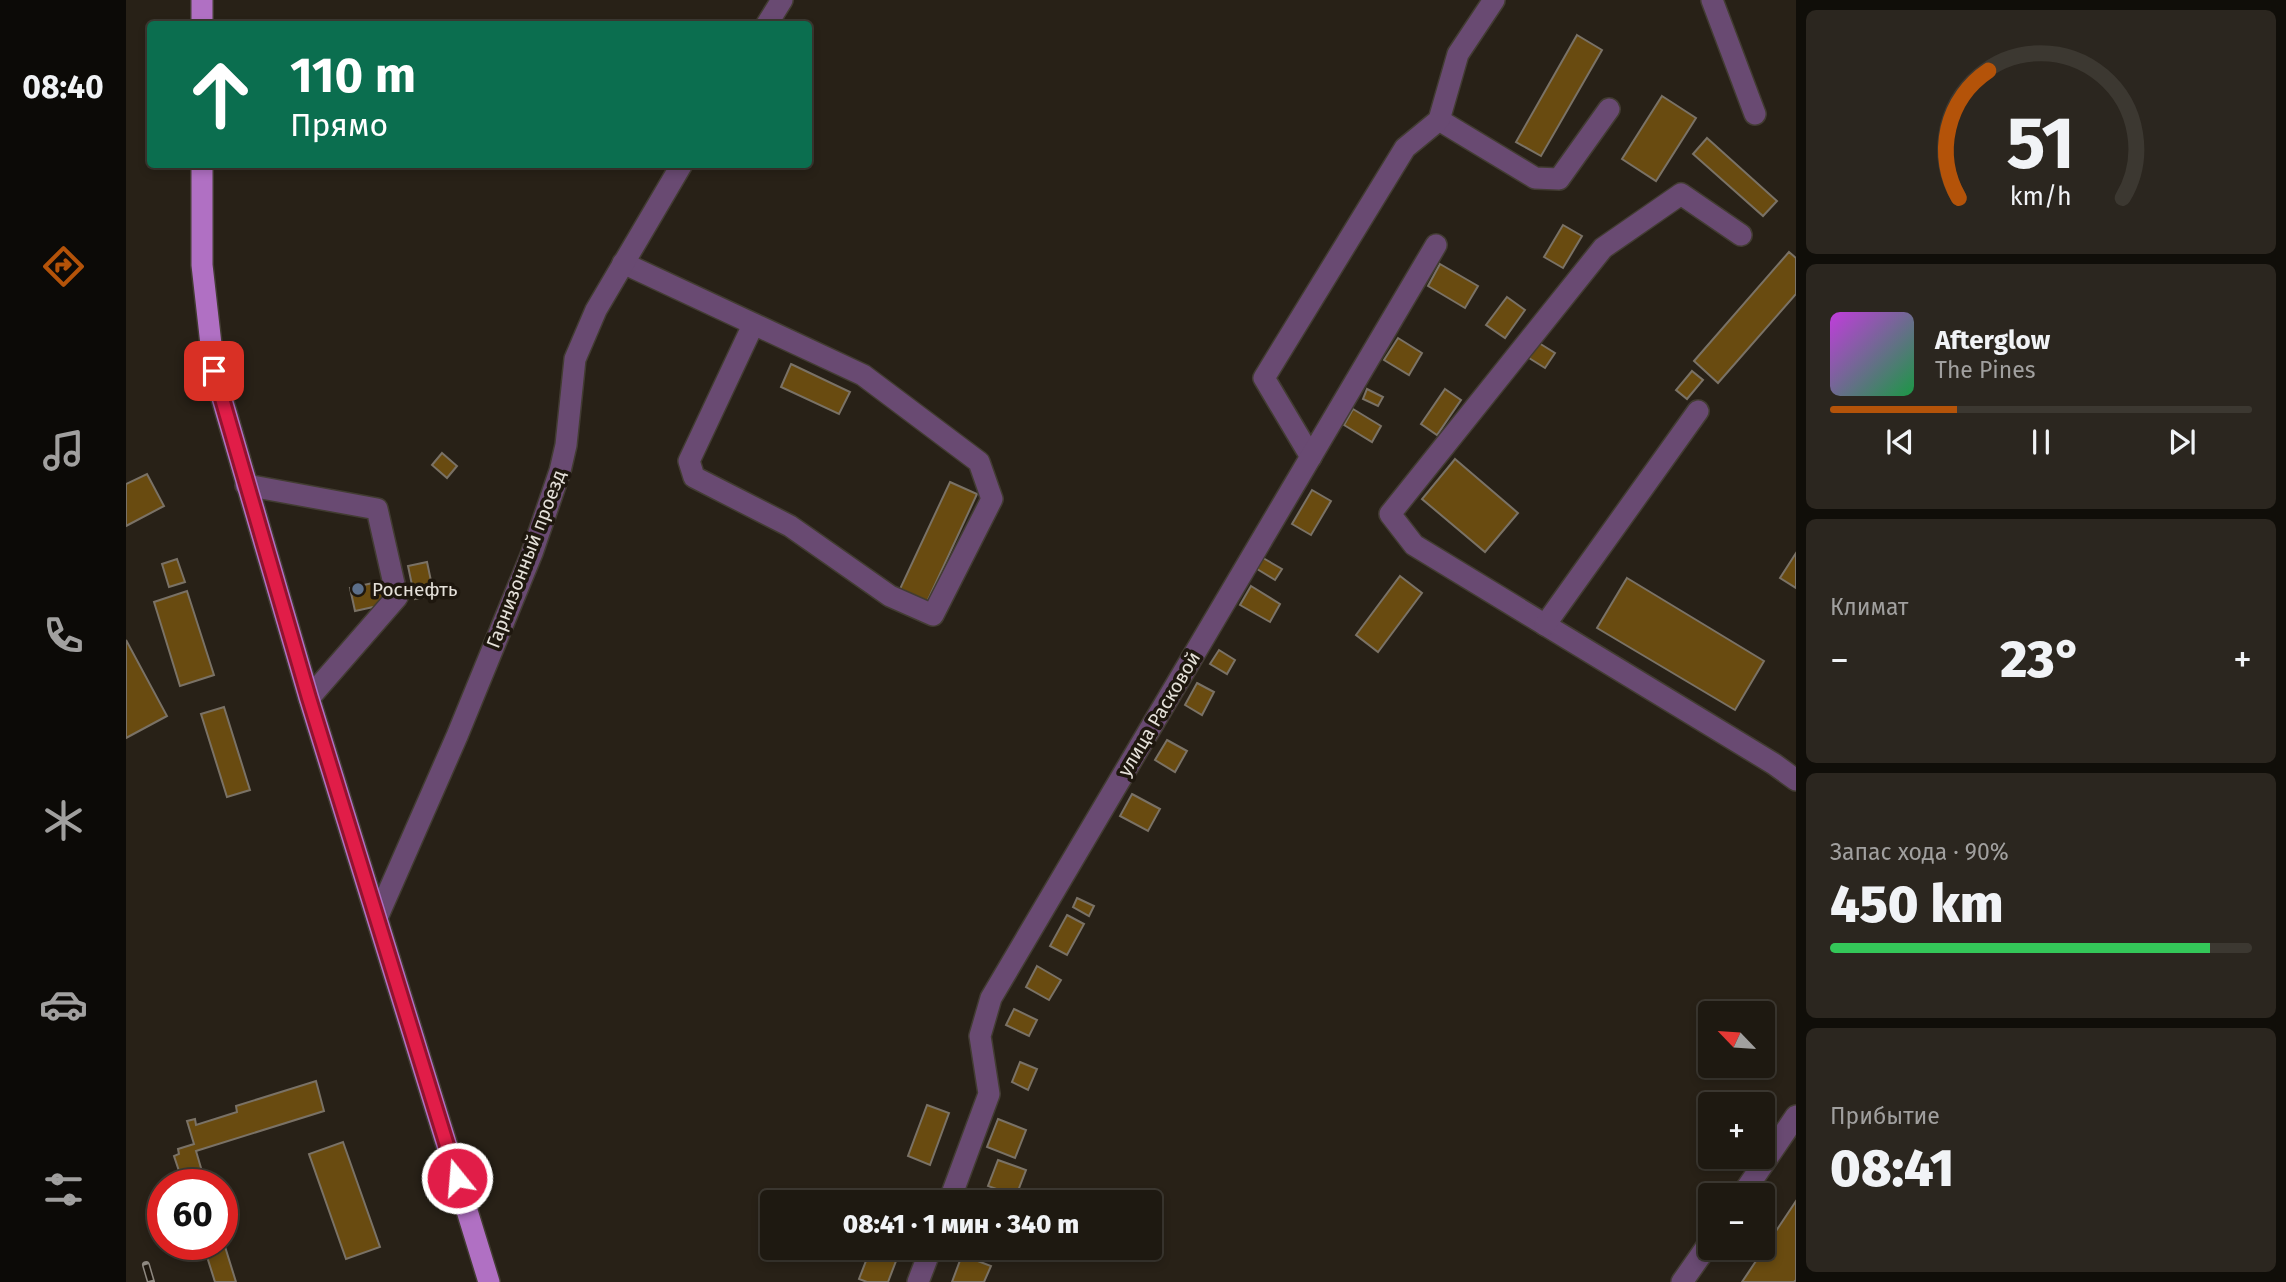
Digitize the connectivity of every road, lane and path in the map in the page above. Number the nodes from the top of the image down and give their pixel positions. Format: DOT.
graph roads {
  1 [pos="202,0"];
  2 [pos="782,0"];
  3 [pos="1494,0"];
  4 [pos="1712,0"];
  5 [pos="202,21"];
  6 [pos="769,21"];
  7 [pos="1609,109"];
  8 [pos="1755,114"];
  9 [pos="1439,120"];
  10 [pos="202,168"];
  11 [pos="680,168"];
  12 [pos="1741,235"];
  13 [pos="1436,245"];
  14 [pos="623,263"];
  15 [pos="753,325"];
  16 [pos="1698,411"];
  17 [pos="1311,457"];
  18 [pos="246,485"];
  19 [pos="1545,625"];
  20 [pos="309,698"];
  21 [pos="1796,780"];
  22 [pos="377,918"];
  23 [pos="1796,1116"];
  24 [pos="1749,1183"];
  25 [pos="953,1190"];
  26 [pos="1698,1259"];
  27 [pos="926,1260"];
  28 [pos="489,1282"];
  29 [pos="918,1282"];
  30 [pos="1682,1282"];
  1 -- 5 [label="main road"];
  2 -- 6 [label="street"];
  3 -- 9 [label="street"];
  4 -- 8 [label="street"];
  7 -- 9 [label="street"];
  9 -- 17 [label="street"];
  10 -- 18 [label="main road"];
  11 -- 14 [label="street, Гарнизонный проезд"];
  12 -- 19 [label="street"];
  13 -- 17 [label="street, улица Расковой"];
  14 -- 15 [label="street"];
  14 -- 22 [label="street, Гарнизонный проезд"];
  15 -- 15 [label="street"];
  16 -- 19 [label="street"];
  17 -- 25 [label="street, улица Расковой"];
  18 -- 20 [label="main road"];
  18 -- 20 [label="street"];
  19 -- 21 [label="street"];
  20 -- 22 [label="main road"];
  22 -- 28 [label="main road"];
  23 -- 24 [label="street"];
  26 -- 30 [label="street"];
  27 -- 29 [label="street"];
}
